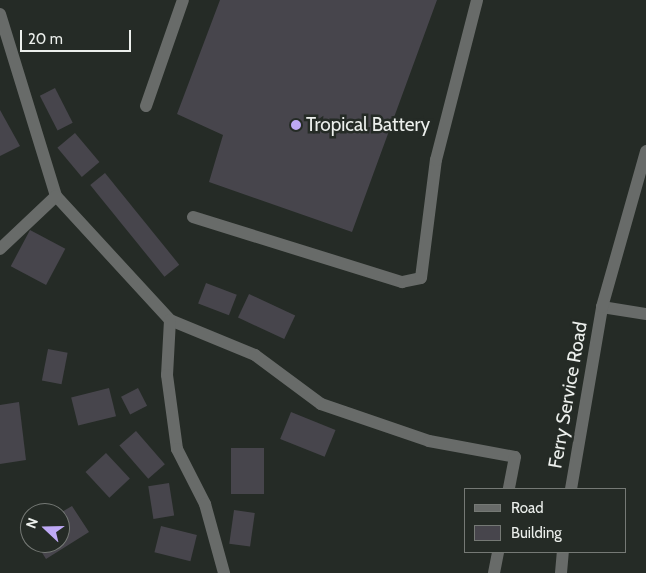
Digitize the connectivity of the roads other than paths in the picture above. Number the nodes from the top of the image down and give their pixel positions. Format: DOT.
graph roads {
  1 [pos="183,0"];
  2 [pos="476,0"];
  3 [pos="0,14"];
  4 [pos="146,106"];
  5 [pos="646,151"];
  6 [pos="56,196"];
  7 [pos="194,217"];
  8 [pos="0,249"];
  9 [pos="602,307"];
  10 [pos="646,314"];
  11 [pos="170,320"];
  12 [pos="509,488"];
  13 [pos="571,488"];
  14 [pos="498,553"];
  15 [pos="563,553"];
  16 [pos="224,573"];
  17 [pos="494,573"];
  18 [pos="560,573"];
  1 -- 4 [label="street"];
  2 -- 7 [label="street"];
  3 -- 6 [label="street"];
  5 -- 9 [label="street, Ferry Service Road"];
  6 -- 8 [label="street"];
  6 -- 11 [label="street"];
  9 -- 10 [label="street, Ferry Service Road"];
  9 -- 13 [label="street, Ferry Service Road"];
  11 -- 12 [label="street"];
  11 -- 16 [label="street"];
  14 -- 17 [label="street"];
  15 -- 18 [label="street"];
}
